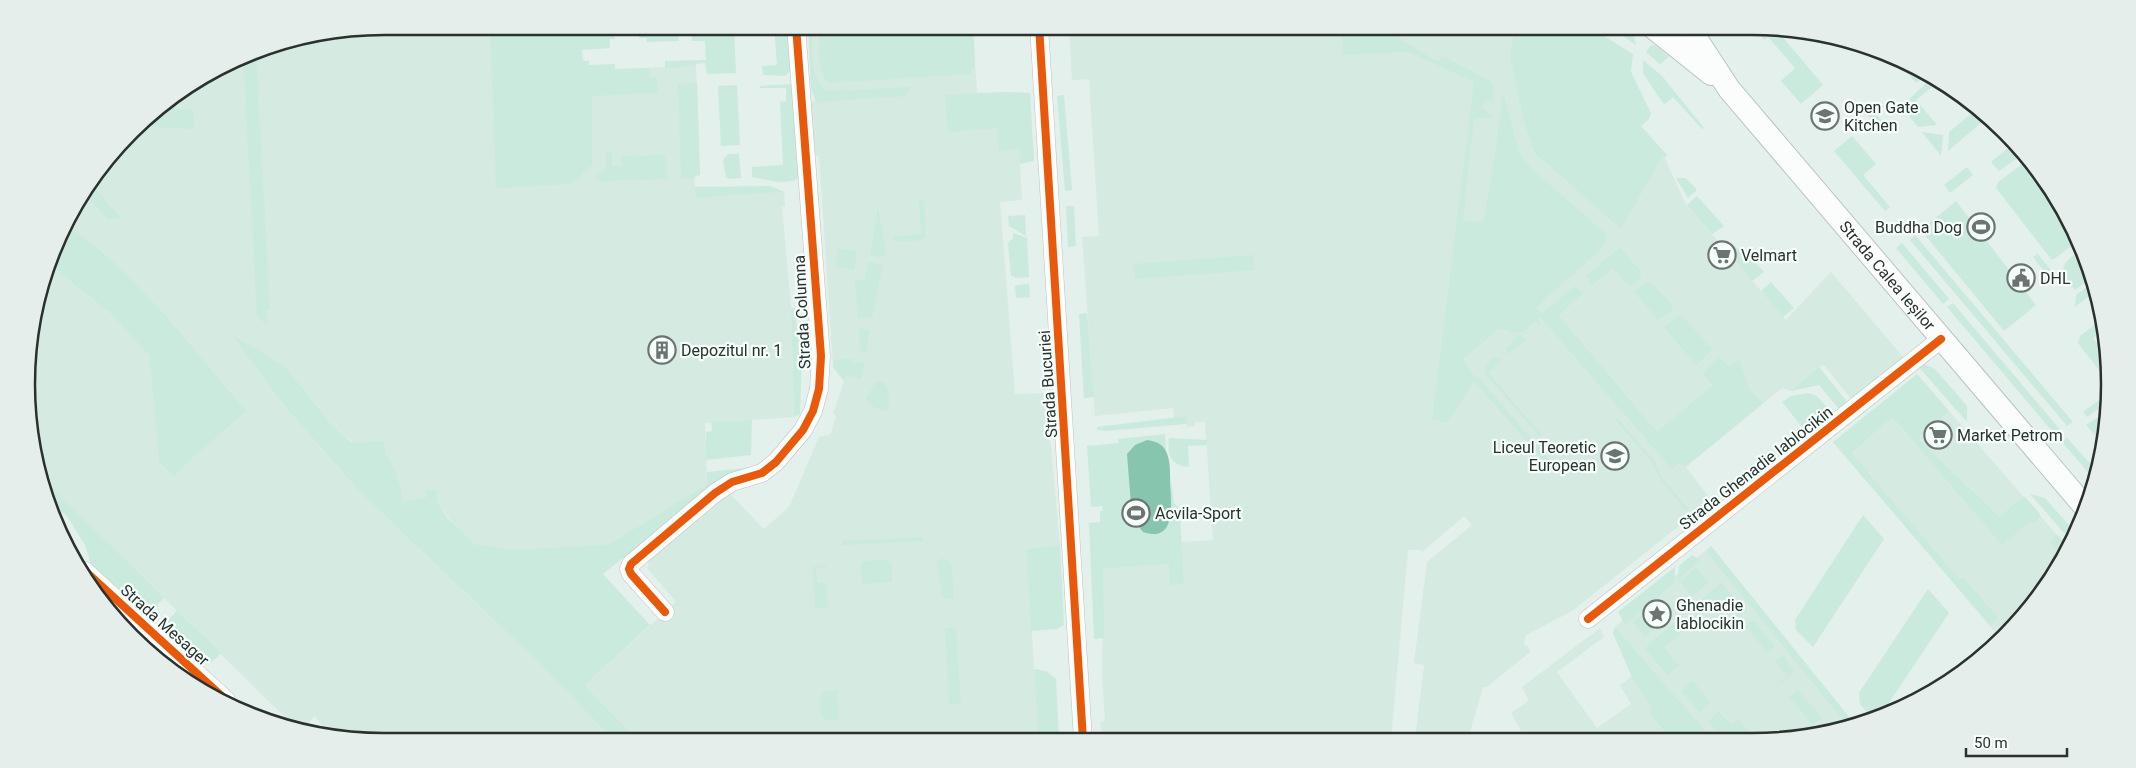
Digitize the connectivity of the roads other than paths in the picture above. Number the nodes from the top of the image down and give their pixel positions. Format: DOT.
graph roads {
  1 [pos="797,35"];
  2 [pos="1040,35"];
  3 [pos="1662,35"];
  4 [pos="1694,35"];
  5 [pos="1729,89"];
  6 [pos="1941,339"];
  7 [pos="2080,501"];
  8 [pos="97,582"];
  9 [pos="665,612"];
  10 [pos="1588,619"];
  11 [pos="213,688"];
  12 [pos="1083,733"];
  1 -- 9 [label="street, Strada Columna"];
  2 -- 12 [label="street, Strada Bucuriei"];
  3 -- 5 [label="main road, Strada Calea Ieșilor"];
  4 -- 5 [label="main road, Strada Calea Ieșilor"];
  5 -- 6 [label="main road, Strada Calea Ieșilor"];
  6 -- 7 [label="main road, Strada Calea Ieșilor"];
  6 -- 10 [label="street, Strada Ghenadie Iablocikin"];
  8 -- 11 [label="street, Strada Mesager"];
}
